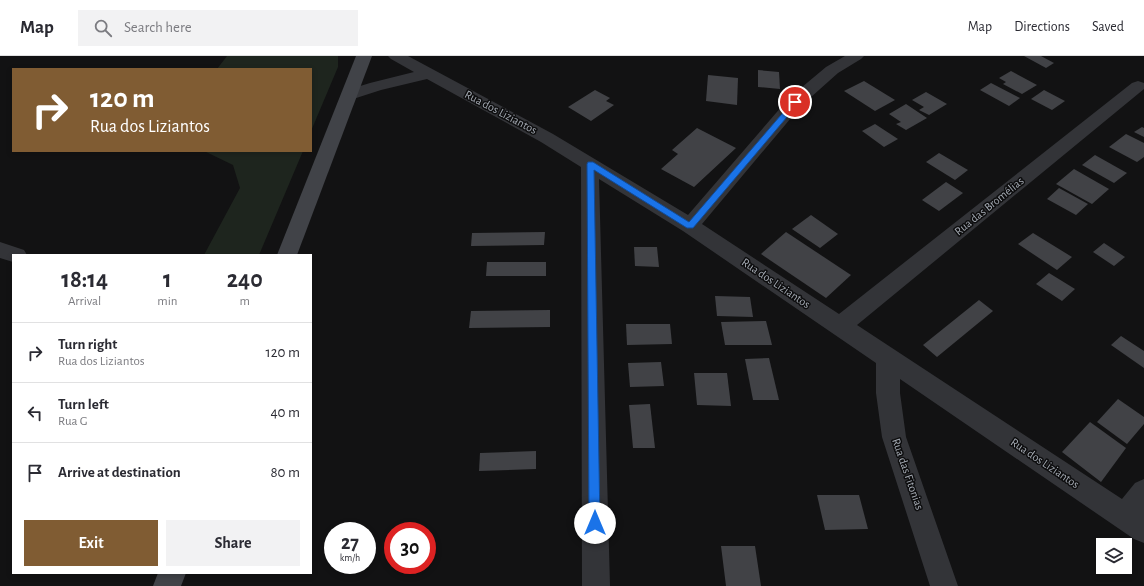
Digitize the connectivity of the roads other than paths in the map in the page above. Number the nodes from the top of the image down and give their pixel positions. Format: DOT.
graph roads {
  1 [pos="364,56"];
  2 [pos="396,56"];
  3 [pos="856,56"];
  4 [pos="433,71"];
  5 [pos="1138,86"];
  6 [pos="350,95"];
  7 [pos="590,164"];
  8 [pos="690,226"];
  9 [pos="0,250"];
  10 [pos="14,254"];
  11 [pos="288,254"];
  12 [pos="840,326"];
  13 [pos="888,359"];
  14 [pos="1144,492"];
  15 [pos="1134,522"];
  16 [pos="172,574"];
  17 [pos="167,586"];
  18 [pos="596,586"];
  19 [pos="944,586"];
  1 -- 6 [label="main road"];
  2 -- 4 [label="street, Rua dos Liziantos"];
  3 -- 8 [label="street"];
  4 -- 6 [label="street"];
  4 -- 7 [label="street, Rua dos Liziantos"];
  5 -- 12 [label="street, Rua das Bromélias"];
  6 -- 11 [label="main road"];
  7 -- 8 [label="street, Rua dos Liziantos"];
  7 -- 18 [label="street"];
  8 -- 12 [label="street, Rua dos Liziantos"];
  9 -- 10 [label="street"];
  12 -- 13 [label="street, Rua dos Liziantos"];
  13 -- 15 [label="street, Rua dos Liziantos"];
  13 -- 19 [label="street, Rua das Fitonias"];
  14 -- 15 [label="street"];
  16 -- 17 [label="main road"];
}
